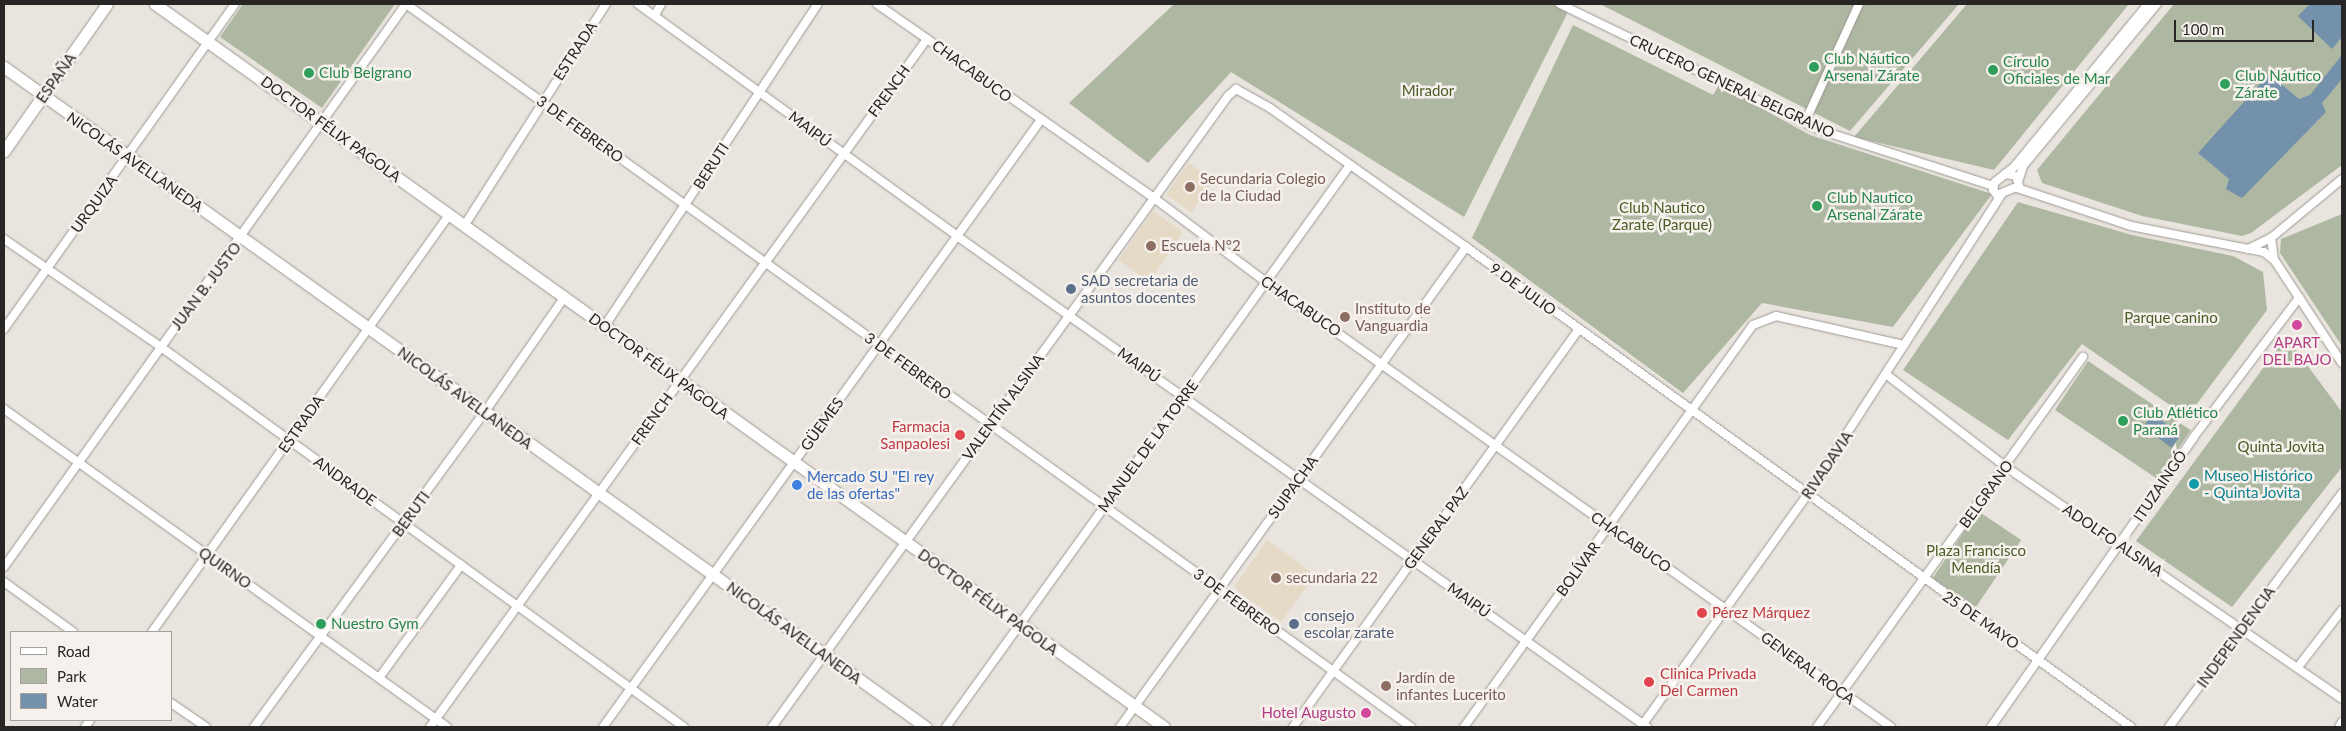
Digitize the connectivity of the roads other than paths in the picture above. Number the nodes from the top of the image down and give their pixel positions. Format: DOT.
graph roads {
  1 [pos="107,4"];
  2 [pos="155,4"];
  3 [pos="235,4"];
  4 [pos="406,4"];
  5 [pos="606,4"];
  6 [pos="638,4"];
  7 [pos="661,4"];
  8 [pos="818,4"];
  9 [pos="877,4"];
  10 [pos="1560,4"];
  11 [pos="1580,4"];
  12 [pos="1859,4"];
  13 [pos="2148,4"];
  14 [pos="2157,4"];
  15 [pos="1576,12"];
  16 [pos="656,15"];
  17 [pos="927,39"];
  18 [pos="208,41"];
  19 [pos="4,67"];
  20 [pos="1236,89"];
  21 [pos="759,90"];
  22 [pos="43,96"];
  23 [pos="542,102"];
  24 [pos="1040,121"];
  25 [pos="321,122"];
  26 [pos="1806,122"];
  27 [pos="4,151"];
  28 [pos="844,154"];
  29 [pos="128,157"];
  30 [pos="1350,165"];
  31 [pos="2005,174"];
  32 [pos="2019,179"];
  33 [pos="2342,179"];
  34 [pos="1993,186"];
  35 [pos="2017,188"];
  36 [pos="2001,195"];
  37 [pos="1154,198"];
  38 [pos="686,206"];
  39 [pos="450,215"];
  40 [pos="464,226"];
  41 [pos="957,236"];
  42 [pos="242,238"];
  43 [pos="2271,238"];
  44 [pos="4,239"];
  45 [pos="1466,248"];
  46 [pos="2248,249"];
  47 [pos="2275,261"];
  48 [pos="766,263"];
  49 [pos="47,269"];
  50 [pos="1266,282"];
  51 [pos="564,298"];
  52 [pos="2299,298"];
  53 [pos="1070,314"];
  54 [pos="604,327"];
  55 [pos="369,328"];
  56 [pos="4,329"];
  57 [pos="1579,329"];
  58 [pos="879,345"];
  59 [pos="1904,345"];
  60 [pos="161,347"];
  61 [pos="2083,357"];
  62 [pos="1383,363"];
  63 [pos="2342,363"];
  64 [pos="1887,375"];
  65 [pos="679,381"];
  66 [pos="1184,397"];
  67 [pos="4,409"];
  68 [pos="1692,412"];
  69 [pos="484,413"];
  70 [pos="990,425"];
  71 [pos="289,441"];
  72 [pos="1496,444"];
  73 [pos="79,463"];
  74 [pos="794,463"];
  75 [pos="2006,467"];
  76 [pos="1299,479"];
  77 [pos="2342,493"];
  78 [pos="599,494"];
  79 [pos="1807,495"];
  80 [pos="1104,507"];
  81 [pos="404,523"];
  82 [pos="1609,527"];
  83 [pos="905,543"];
  84 [pos="2120,545"];
  85 [pos="206,555"];
  86 [pos="1413,560"];
  87 [pos="461,565"];
  88 [pos="4,567"];
  89 [pos="713,575"];
  90 [pos="1924,579"];
  91 [pos="4,582"];
  92 [pos="1218,589"];
  93 [pos="518,606"];
  94 [pos="1726,608"];
  95 [pos="2342,610"];
  96 [pos="1020,624"];
  97 [pos="2243,629"];
  98 [pos="72,631"];
  99 [pos="153,631"];
  100 [pos="322,636"];
  101 [pos="1526,641"];
  102 [pos="824,654"];
  103 [pos="2039,660"];
  104 [pos="2298,667"];
  105 [pos="1333,671"];
  106 [pos="379,678"];
  107 [pos="631,690"];
  108 [pos="1842,692"];
  109 [pos="2342,699"];
  110 [pos="172,703"];
  111 [pos="1135,706"];
  112 [pos="436,719"];
  113 [pos="2342,722"];
  114 [pos="1643,726"];
  115 [pos="206,727"];
  116 [pos="254,727"];
  117 [pos="430,727"];
  118 [pos="447,727"];
  119 [pos="603,727"];
  120 [pos="684,727"];
  121 [pos="772,727"];
  122 [pos="926,727"];
  123 [pos="946,727"];
  124 [pos="1120,727"];
  125 [pos="1164,727"];
  126 [pos="1293,727"];
  127 [pos="1411,727"];
  128 [pos="1464,727"];
  129 [pos="1817,727"];
  130 [pos="1891,727"];
  131 [pos="1991,727"];
  132 [pos="2131,727"];
  133 [pos="2169,727"];
  134 [pos="2339,727"];
  1 -- 22 [label="street, ESPAÑA"];
  2 -- 18 [label="street, DOCTOR FÉLIX PAGOLA"];
  3 -- 18 [label="street, URQUIZA"];
  4 -- 23 [label="street, 3 DE FEBRERO"];
  4 -- 25 [label="street, JUAN B. JUSTO"];
  5 -- 23 [label="street, ESTRADA"];
  6 -- 16 [label="street, MAIPÚ"];
  7 -- 16 [label="street"];
  8 -- 21 [label="street, BERUTI"];
  9 -- 17 [label="street, CHACABUCO"];
  10 -- 15 [label="street, CRUCERO GENERAL BELGRANO"];
  11 -- 15 [label="street"];
  12 -- 26 [label="street"];
  13 -- 31 [label="street"];
  14 -- 32 [label="street"];
  15 -- 26 [label="street, CRUCERO GENERAL BELGRANO"];
  16 -- 21 [label="street, MAIPÚ"];
  17 -- 24 [label="street, CHACABUCO"];
  17 -- 28 [label="street, FRENCH"];
  18 -- 25 [label="street, DOCTOR FÉLIX PAGOLA"];
  18 -- 29 [label="street, URQUIZA"];
  19 -- 22 [label="street, NICOLÁS AVELLANEDA"];
  20 -- 30 [label="street, 9 DE JULIO"];
  20 -- 37 [label="street, VALENTÍN ALSINA"];
  21 -- 28 [label="street, MAIPÚ"];
  21 -- 38 [label="street, BERUTI"];
  22 -- 27 [label="street, ESPAÑA"];
  22 -- 29 [label="street, NICOLÁS AVELLANEDA"];
  23 -- 38 [label="street, 3 DE FEBRERO"];
  23 -- 40 [label="street, ESTRADA"];
  24 -- 37 [label="street, CHACABUCO"];
  24 -- 41 [label="street, GÜEMES"];
  25 -- 39 [label="street, DOCTOR FÉLIX PAGOLA"];
  25 -- 42 [label="street, JUAN B. JUSTO"];
  26 -- 34 [label="street, CRUCERO GENERAL BELGRANO"];
  28 -- 41 [label="street, MAIPÚ"];
  28 -- 48 [label="street, FRENCH"];
  29 -- 42 [label="street, NICOLÁS AVELLANEDA"];
  29 -- 49 [label="street, URQUIZA"];
  30 -- 45 [label="street, 9 DE JULIO"];
  30 -- 50 [label="street, MANUEL DE LA TORRE"];
  31 -- 32 [label="street"];
  31 -- 34 [label="street"];
  32 -- 35 [label="street"];
  33 -- 43 [label="street"];
  34 -- 36 [label="street"];
  35 -- 36 [label="street"];
  35 -- 46 [label="street"];
  36 -- 59 [label="street, RIVADAVIA"];
  37 -- 50 [label="street, CHACABUCO"];
  37 -- 53 [label="street, VALENTÍN ALSINA"];
  38 -- 48 [label="street, 3 DE FEBRERO"];
  38 -- 54 [label="street, BERUTI"];
  39 -- 40 [label="street, DOCTOR FÉLIX PAGOLA"];
  39 -- 55 [label="street, ESTRADA"];
  40 -- 51 [label="street, DOCTOR FÉLIX PAGOLA"];
  41 -- 53 [label="street, MAIPÚ"];
  41 -- 58 [label="street, GÜEMES"];
  42 -- 55 [label="street, NICOLÁS AVELLANEDA"];
  42 -- 60 [label="street, JUAN B. JUSTO"];
  43 -- 46 [label="street"];
  43 -- 47 [label="street"];
  44 -- 49 [label="street, ANDRADE"];
  45 -- 57 [label="street, 9 DE JULIO"];
  45 -- 62 [label="street, SUIPACHA"];
  46 -- 47 [label="street"];
  47 -- 52 [label="street"];
  48 -- 58 [label="street, 3 DE FEBRERO"];
  48 -- 65 [label="street, FRENCH"];
  49 -- 56 [label="street, URQUIZA"];
  49 -- 60 [label="street, ANDRADE"];
  50 -- 62 [label="street, CHACABUCO"];
  50 -- 66 [label="street, MANUEL DE LA TORRE"];
  51 -- 54 [label="street, DOCTOR FÉLIX PAGOLA"];
  51 -- 69 [label="street, BERUTI"];
  52 -- 63 [label="street"];
  52 -- 84 [label="street, ITUZAINGÓ"];
  53 -- 66 [label="street, MAIPÚ"];
  53 -- 70 [label="street, VALENTÍN ALSINA"];
  54 -- 65 [label="street, DOCTOR FÉLIX PAGOLA"];
  55 -- 69 [label="street, NICOLÁS AVELLANEDA"];
  55 -- 71 [label="street, ESTRADA"];
  57 -- 68 [label="street, 9 DE JULIO"];
  57 -- 72 [label="street, GENERAL PAZ"];
  58 -- 70 [label="street, 3 DE FEBRERO"];
  58 -- 74 [label="street, GÜEMES"];
  59 -- 64 [label="street, RIVADAVIA"];
  59 -- 68 [label="street, BOLÍVAR"];
  60 -- 71 [label="street, ANDRADE"];
  60 -- 73 [label="street, JUAN B. JUSTO"];
  61 -- 75 [label="street, BELGRANO"];
  62 -- 72 [label="street, CHACABUCO"];
  62 -- 76 [label="street, SUIPACHA"];
  64 -- 75 [label="street, ADOLFO ALSINA"];
  64 -- 79 [label="street, RIVADAVIA"];
  65 -- 74 [label="street, DOCTOR FÉLIX PAGOLA"];
  65 -- 78 [label="street, FRENCH"];
  66 -- 76 [label="street, MAIPÚ"];
  66 -- 80 [label="street, MANUEL DE LA TORRE"];
  67 -- 73 [label="street, QUIRNO"];
  68 -- 79 [label="street, 9 DE JULIO"];
  68 -- 82 [label="street, BOLÍVAR"];
  69 -- 78 [label="street, NICOLÁS AVELLANEDA"];
  69 -- 81 [label="street, BERUTI"];
  70 -- 80 [label="street, 3 DE FEBRERO"];
  70 -- 83 [label="street, VALENTÍN ALSINA"];
  71 -- 81 [label="street, ANDRADE"];
  71 -- 85 [label="street, ESTRADA"];
  72 -- 82 [label="street, CHACABUCO"];
  72 -- 86 [label="street, GENERAL PAZ"];
  73 -- 85 [label="street, QUIRNO"];
  73 -- 88 [label="street, JUAN B. JUSTO"];
  74 -- 83 [label="street, DOCTOR FÉLIX PAGOLA"];
  74 -- 89 [label="street, GÜEMES"];
  75 -- 84 [label="street, ADOLFO ALSINA"];
  75 -- 90 [label="street, BELGRANO"];
  76 -- 86 [label="street, MAIPÚ"];
  76 -- 92 [label="street, SUIPACHA"];
  77 -- 97 [label="street, INDEPENDENCIA"];
  78 -- 89 [label="street, NICOLÁS AVELLANEDA"];
  78 -- 93 [label="street, FRENCH"];
  79 -- 90 [label="street, 25 DE MAYO"];
  79 -- 94 [label="street, RIVADAVIA"];
  80 -- 92 [label="street, 3 DE FEBRERO"];
  80 -- 96 [label="street, MANUEL DE LA TORRE"];
  81 -- 87 [label="street, ANDRADE"];
  81 -- 100 [label="street, BERUTI"];
  82 -- 94 [label="street, CHACABUCO"];
  82 -- 101 [label="street, BOLÍVAR"];
  83 -- 96 [label="street, DOCTOR FÉLIX PAGOLA"];
  83 -- 102 [label="street, VALENTÍN ALSINA"];
  84 -- 97 [label="street, ADOLFO ALSINA"];
  84 -- 103 [label="street, ITUZAINGÓ"];
  85 -- 99 [label="street, ESTRADA"];
  85 -- 100 [label="street, QUIRNO"];
  86 -- 101 [label="street, MAIPÚ"];
  86 -- 105 [label="street, GENERAL PAZ"];
  87 -- 93 [label="street, ANDRADE"];
  87 -- 106 [label="street"];
  89 -- 102 [label="street, NICOLÁS AVELLANEDA"];
  89 -- 107 [label="street, GÜEMES"];
  90 -- 103 [label="street, 25 DE MAYO"];
  90 -- 108 [label="street, BELGRANO"];
  91 -- 98 [label="street"];
  92 -- 105 [label="street, 3 DE FEBRERO"];
  92 -- 111 [label="street, SUIPACHA"];
  93 -- 107 [label="street, ANDRADE"];
  93 -- 112 [label="street, FRENCH"];
  94 -- 108 [label="street, GENERAL ROCA"];
  94 -- 114 [label="street, RIVADAVIA"];
  95 -- 104 [label="street"];
  96 -- 111 [label="street, DOCTOR FÉLIX PAGOLA"];
  96 -- 123 [label="street, MANUEL DE LA TORRE"];
  97 -- 104 [label="street, ADOLFO ALSINA"];
  97 -- 133 [label="street, INDEPENDENCIA"];
  100 -- 106 [label="street, QUIRNO"];
  100 -- 116 [label="street, BERUTI"];
  101 -- 114 [label="street, MAIPÚ"];
  101 -- 128 [label="street, BOLÍVAR"];
  102 -- 121 [label="street, VALENTÍN ALSINA"];
  102 -- 122 [label="street, NICOLÁS AVELLANEDA"];
  103 -- 131 [label="street, ITUZAINGÓ"];
  103 -- 132 [label="street, 25 DE MAYO"];
  104 -- 109 [label="street, ADOLFO ALSINA"];
  105 -- 126 [label="street, GENERAL PAZ"];
  105 -- 127 [label="street, 3 DE FEBRERO"];
  106 -- 112 [label="street, QUIRNO"];
  107 -- 119 [label="street, GÜEMES"];
  107 -- 120 [label="street, ANDRADE"];
  108 -- 129 [label="street, BELGRANO"];
  108 -- 130 [label="street, GENERAL ROCA"];
  110 -- 115 [label="street"];
  111 -- 124 [label="street, SUIPACHA"];
  111 -- 125 [label="street, DOCTOR FÉLIX PAGOLA"];
  112 -- 117 [label="street, FRENCH"];
  112 -- 118 [label="street, QUIRNO"];
  113 -- 134 [label="street"];
}
